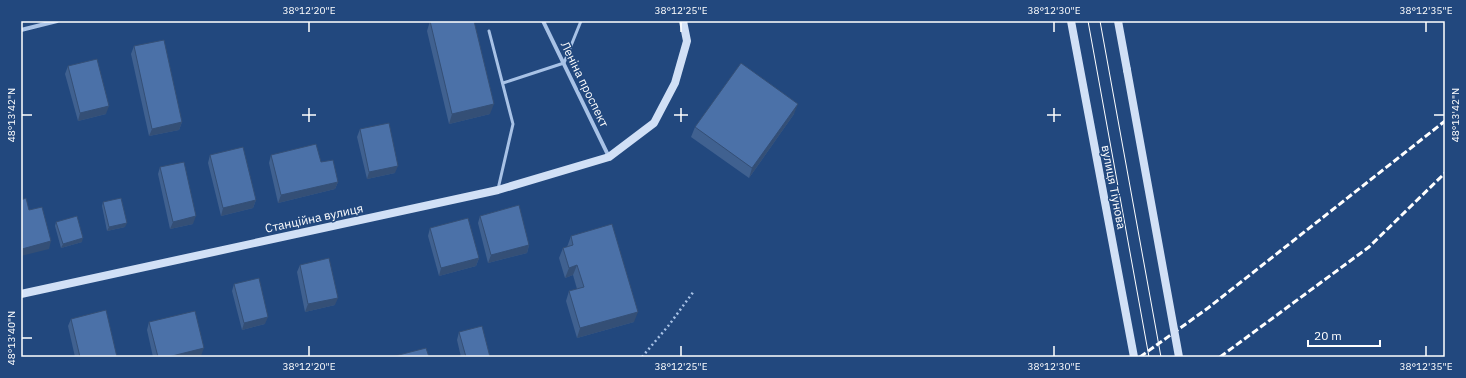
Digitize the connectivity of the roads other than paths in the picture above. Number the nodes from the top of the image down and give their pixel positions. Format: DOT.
graph roads {
  1 [pos="57,21"];
  2 [pos="543,21"];
  3 [pos="580,21"];
  4 [pos="683,21"];
  5 [pos="1070,21"];
  6 [pos="1118,21"];
  7 [pos="21,30"];
  8 [pos="489,31"];
  9 [pos="564,63"];
  10 [pos="503,83"];
  11 [pos="609,157"];
  12 [pos="498,190"];
  13 [pos="21,294"];
  14 [pos="1134,357"];
  15 [pos="1179,357"];
  1 -- 7 [label="street"];
  2 -- 9 [label="street, Леніна проспект"];
  3 -- 9 [label="lane"];
  4 -- 11 [label="street"];
  5 -- 14 [label="street, вулиця Тіунова"];
  6 -- 15 [label="street, bridge"];
  8 -- 10 [label="lane"];
  9 -- 10 [label="lane"];
  9 -- 11 [label="street, Леніна проспект"];
  10 -- 12 [label="lane"];
  11 -- 12 [label="street, Станційна вулиця"];
  12 -- 13 [label="street, Станційна вулиця"];
}
